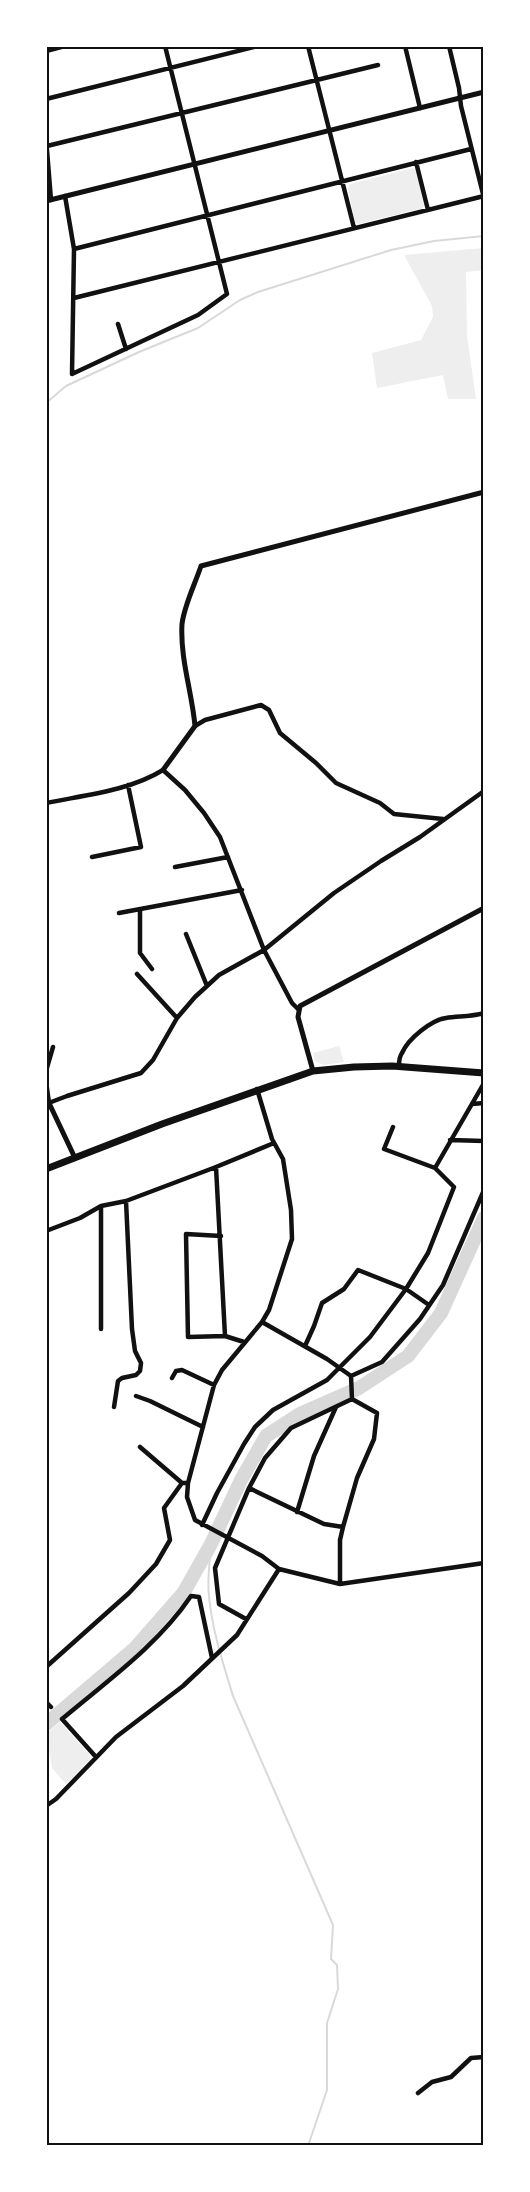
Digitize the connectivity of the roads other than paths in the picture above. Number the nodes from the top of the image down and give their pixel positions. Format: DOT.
graph roads {
  1 [pos="65,46"];
  2 [pos="165,46"];
  3 [pos="258,46"];
  4 [pos="308,46"];
  5 [pos="405,46"];
  6 [pos="449,46"];
  7 [pos="46,51"];
  8 [pos="378,65"];
  9 [pos="171,68"];
  10 [pos="316,80"];
  11 [pos="483,92"];
  12 [pos="460,98"];
  13 [pos="46,99"];
  14 [pos="420,108"];
  15 [pos="182,113"];
  16 [pos="329,130"];
  17 [pos="46,138"];
  18 [pos="47,146"];
  19 [pos="471,149"];
  20 [pos="416,162"];
  21 [pos="195,164"];
  22 [pos="342,182"];
  23 [pos="65,196"];
  24 [pos="483,197"];
  25 [pos="49,200"];
  26 [pos="428,210"];
  27 [pos="207,216"];
  28 [pos="354,228"];
  29 [pos="75,249"];
  30 [pos="219,261"];
  31 [pos="74,298"];
  32 [pos="118,324"];
  33 [pos="126,349"];
  34 [pos="483,492"];
  35 [pos="195,726"];
  36 [pos="163,770"];
  37 [pos="128,785"];
  38 [pos="483,791"];
  39 [pos="46,803"];
  40 [pos="444,819"];
  41 [pos="92,857"];
  42 [pos="228,857"];
  43 [pos="175,867"];
  44 [pos="242,890"];
  45 [pos="483,908"];
  46 [pos="140,909"];
  47 [pos="119,913"];
  48 [pos="186,934"];
  49 [pos="264,950"];
  50 [pos="152,969"];
  51 [pos="137,974"];
  52 [pos="207,986"];
  53 [pos="298,1009"];
  54 [pos="483,1013"];
  55 [pos="177,1018"];
  56 [pos="53,1047"];
  57 [pos="399,1066"];
  58 [pos="46,1071"];
  59 [pos="313,1071"];
  60 [pos="483,1073"];
  61 [pos="46,1081"];
  62 [pos="483,1083"];
  63 [pos="257,1089"];
  64 [pos="483,1103"];
  65 [pos="48,1104"];
  66 [pos="472,1104"];
  67 [pos="393,1127"];
  68 [pos="450,1140"];
  69 [pos="483,1141"];
  70 [pos="274,1143"];
  71 [pos="75,1158"];
  72 [pos="216,1167"];
  73 [pos="435,1168"];
  74 [pos="46,1169"];
  75 [pos="483,1190"];
  76 [pos="126,1201"];
  77 [pos="101,1206"];
  78 [pos="46,1231"];
  79 [pos="221,1236"];
  80 [pos="406,1289"];
  81 [pos="429,1305"];
  82 [pos="262,1322"];
  83 [pos="100,1329"];
  84 [pos="225,1336"];
  85 [pos="244,1342"];
  86 [pos="304,1346"];
  87 [pos="339,1366"];
  88 [pos="351,1377"];
  89 [pos="172,1378"];
  90 [pos="214,1386"];
  91 [pos="136,1396"];
  92 [pos="352,1397"];
  93 [pos="114,1407"];
  94 [pos="336,1407"];
  95 [pos="203,1427"];
  96 [pos="140,1447"];
  97 [pos="185,1483"];
  98 [pos="249,1488"];
  99 [pos="297,1512"];
  100 [pos="205,1526"];
  101 [pos="342,1527"];
  102 [pos="225,1537"];
  103 [pos="483,1563"];
  104 [pos="279,1569"];
  105 [pos="340,1584"];
  106 [pos="246,1619"];
  107 [pos="214,1656"];
  108 [pos="46,1667"];
  109 [pos="46,1702"];
  110 [pos="51,1707"];
  111 [pos="96,1757"];
  112 [pos="46,1806"];
  113 [pos="483,2057"];
  114 [pos="418,2093"];
  1 -- 7 [label="street"];
  2 -- 9 [label="street"];
  3 -- 9 [label="street"];
  4 -- 10 [label="street"];
  5 -- 14 [label="street"];
  6 -- 12 [label="street"];
  8 -- 10 [label="street"];
  9 -- 13 [label="street"];
  9 -- 15 [label="street"];
  10 -- 15 [label="street"];
  10 -- 16 [label="street"];
  11 -- 12 [label="street"];
  12 -- 14 [label="street"];
  12 -- 19 [label="street"];
  14 -- 16 [label="street"];
  15 -- 18 [label="street"];
  15 -- 21 [label="street"];
  16 -- 21 [label="street"];
  16 -- 22 [label="street"];
  17 -- 18 [label="street"];
  18 -- 25 [label="street"];
  19 -- 20 [label="street"];
  19 -- 24 [label="street"];
  20 -- 22 [label="street"];
  20 -- 26 [label="street"];
  21 -- 23 [label="street"];
  21 -- 27 [label="street"];
  22 -- 27 [label="street"];
  22 -- 28 [label="street"];
  23 -- 25 [label="street"];
  23 -- 29 [label="street"];
  24 -- 26 [label="street"];
  26 -- 28 [label="street"];
  27 -- 29 [label="street"];
  27 -- 30 [label="street"];
  28 -- 30 [label="street"];
  29 -- 31 [label="street"];
  30 -- 31 [label="street"];
  30 -- 33 [label="street"];
  31 -- 33 [label="street"];
  32 -- 33 [label="street"];
  34 -- 35 [label="street"];
  35 -- 36 [label="street"];
  35 -- 40 [label="street"];
  36 -- 37 [label="street"];
  36 -- 42 [label="street"];
  37 -- 39 [label="street"];
  37 -- 41 [label="street"];
  38 -- 40 [label="street"];
  40 -- 49 [label="street"];
  42 -- 43 [label="street"];
  42 -- 44 [label="street"];
  44 -- 46 [label="street"];
  44 -- 49 [label="street"];
  45 -- 53 [label="street"];
  46 -- 47 [label="street"];
  46 -- 50 [label="street"];
  48 -- 52 [label="street"];
  49 -- 52 [label="street"];
  49 -- 53 [label="street"];
  51 -- 55 [label="street"];
  52 -- 55 [label="street"];
  53 -- 59 [label="street"];
  54 -- 57 [label="street"];
  55 -- 65 [label="street"];
  56 -- 58 [label="street"];
  57 -- 59 [label="main road"];
  57 -- 60 [label="main road"];
  59 -- 63 [label="main road"];
  61 -- 65 [label="street"];
  62 -- 66 [label="street"];
  63 -- 70 [label="street"];
  63 -- 71 [label="main road"];
  64 -- 66 [label="street"];
  65 -- 71 [label="street"];
  66 -- 68 [label="street"];
  67 -- 73 [label="street"];
  68 -- 69 [label="street"];
  68 -- 73 [label="street"];
  70 -- 72 [label="street"];
  70 -- 82 [label="street"];
  71 -- 74 [label="main road"];
  72 -- 76 [label="street"];
  72 -- 79 [label="street"];
  73 -- 80 [label="street"];
  75 -- 81 [label="street"];
  76 -- 77 [label="street"];
  76 -- 93 [label="street"];
  77 -- 78 [label="street"];
  77 -- 83 [label="street"];
  79 -- 84 [label="street"];
  79 -- 84 [label="street"];
  80 -- 81 [label="street"];
  80 -- 86 [label="street"];
  80 -- 87 [label="street"];
  81 -- 88 [label="street"];
  82 -- 85 [label="street"];
  82 -- 86 [label="street"];
  84 -- 85 [label="street"];
  85 -- 90 [label="street"];
  86 -- 87 [label="street"];
  87 -- 88 [label="street"];
  87 -- 100 [label="street"];
  88 -- 92 [label="street"];
  89 -- 90 [label="street"];
  90 -- 95 [label="street"];
  91 -- 95 [label="street"];
  92 -- 94 [label="street"];
  92 -- 101 [label="street"];
  94 -- 98 [label="street"];
  94 -- 99 [label="street"];
  95 -- 97 [label="street"];
  96 -- 97 [label="street"];
  97 -- 100 [label="street"];
  97 -- 108 [label="street"];
  98 -- 99 [label="street"];
  98 -- 102 [label="street"];
  99 -- 101 [label="street"];
  100 -- 102 [label="street"];
  101 -- 105 [label="street"];
  102 -- 104 [label="street"];
  102 -- 106 [label="street"];
  103 -- 105 [label="street"];
  104 -- 105 [label="street"];
  104 -- 106 [label="street"];
  106 -- 107 [label="street"];
  107 -- 111 [label="street"];
  107 -- 111 [label="street"];
  109 -- 110 [label="street"];
  111 -- 112 [label="street"];
  113 -- 114 [label="street"];
}
